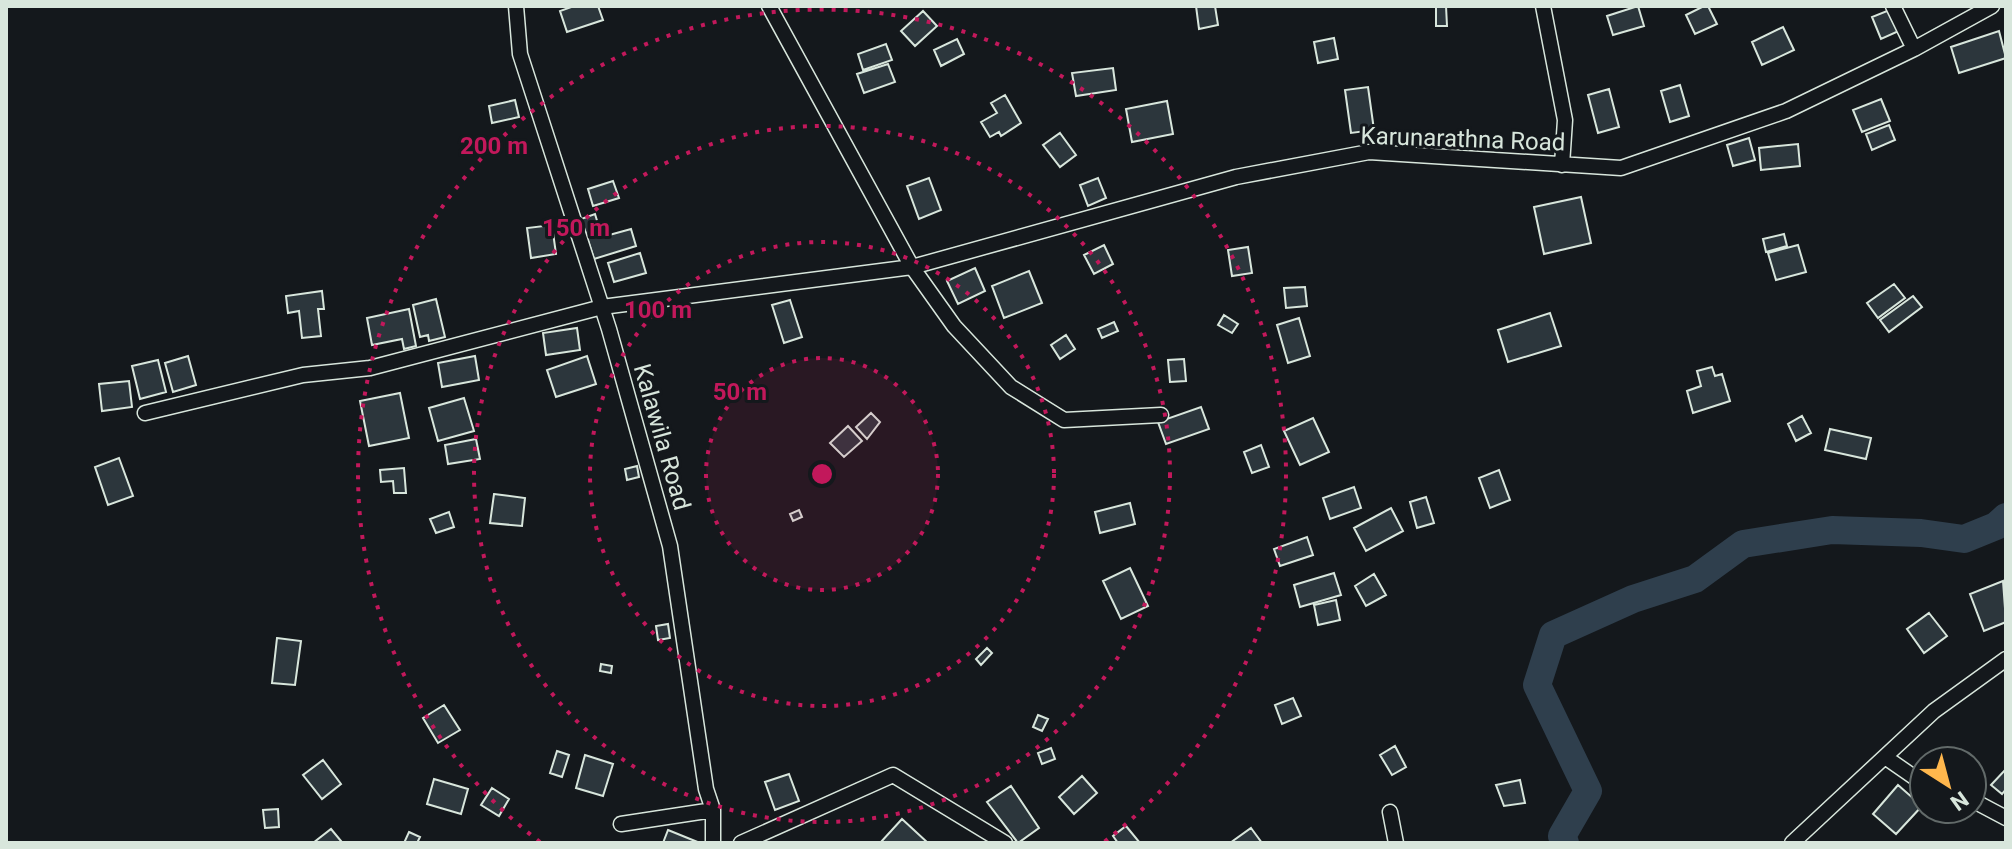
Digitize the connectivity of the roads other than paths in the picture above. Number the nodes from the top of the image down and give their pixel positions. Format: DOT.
graph roads {
  1 [pos="516,6"];
  2 [pos="769,6"];
  3 [pos="1543,6"];
  4 [pos="1893,6"];
  5 [pos="1992,6"];
  6 [pos="1914,49"];
  7 [pos="1562,165"];
  8 [pos="912,267"];
  9 [pos="602,307"];
  10 [pos="145,413"];
  11 [pos="1161,415"];
  12 [pos="2006,659"];
  13 [pos="1885,757"];
  14 [pos="1908,773"];
  15 [pos="1988,808"];
  16 [pos="713,810"];
  17 [pos="1390,812"];
  18 [pos="2006,818"];
  19 [pos="621,824"];
  20 [pos="745,842"];
  21 [pos="713,843"];
  22 [pos="1005,843"];
  23 [pos="1396,843"];
  24 [pos="1792,843"];
  1 -- 9 [label="street, Kalawila Road"];
  2 -- 8 [label="street"];
  3 -- 7 [label="street"];
  4 -- 6 [label="street"];
  5 -- 6 [label="street, Karunarathna Road"];
  6 -- 7 [label="street, Karunarathna Road"];
  7 -- 8 [label="street, Karunarathna Road"];
  8 -- 9 [label="street, Karunarathna Road"];
  8 -- 11 [label="street"];
  9 -- 10 [label="street, Karunarathna Road"];
  9 -- 16 [label="street, Kalawila Road"];
  12 -- 13 [label="street"];
  13 -- 14 [label="street"];
  13 -- 24 [label="street"];
  15 -- 18 [label="street"];
  16 -- 19 [label="street"];
  16 -- 21 [label="street, Kalawila Road"];
  17 -- 23 [label="street"];
  20 -- 22 [label="street"];
}
